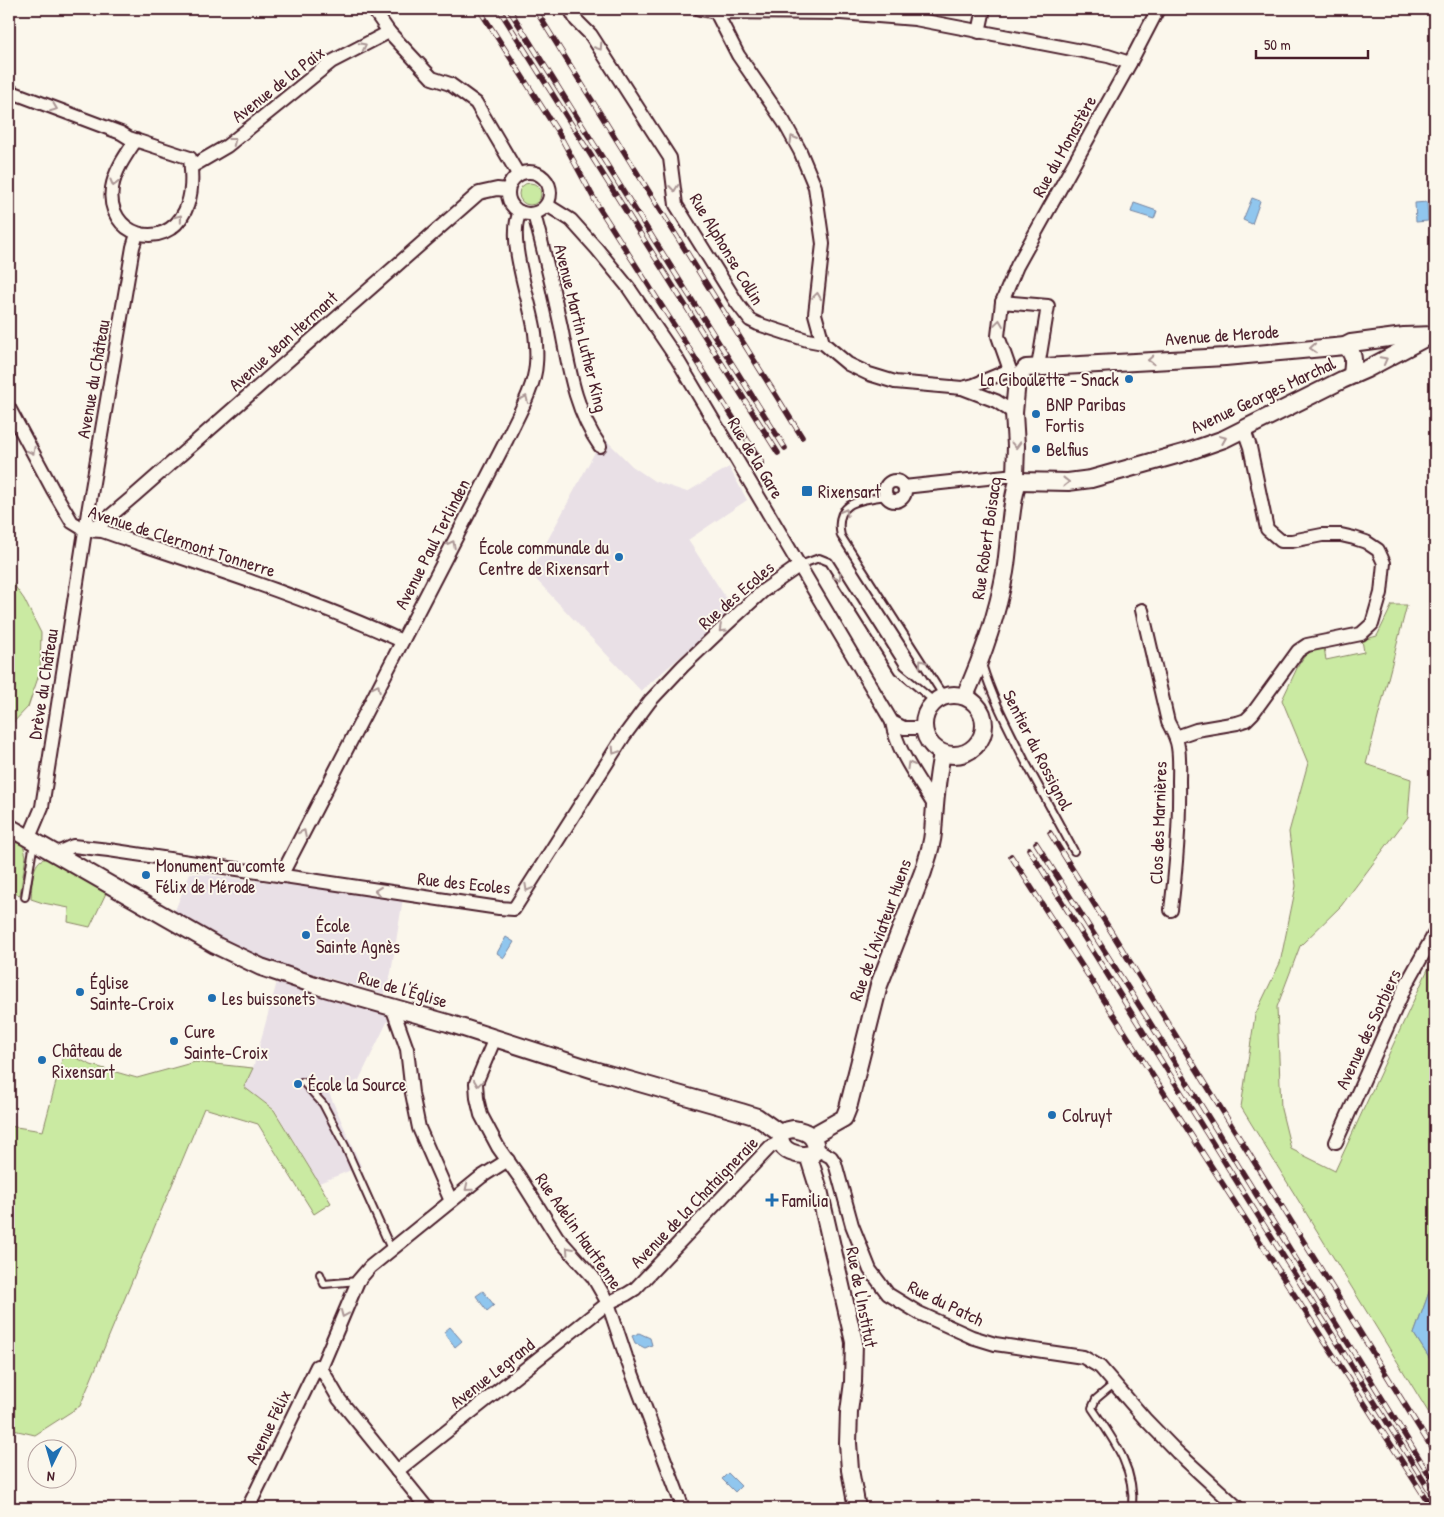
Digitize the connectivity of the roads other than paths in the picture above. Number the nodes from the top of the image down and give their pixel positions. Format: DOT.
graph roads {
  1 [pos="373,9"];
  2 [pos="570,9"];
  3 [pos="700,9"];
  4 [pos="984,9"];
  5 [pos="1158,9"];
  6 [pos="716,12"];
  7 [pos="389,32"];
  8 [pos="979,32"];
  9 [pos="1130,63"];
  10 [pos="9,91"];
  11 [pos="136,140"];
  12 [pos="191,167"];
  13 [pos="518,174"];
  14 [pos="507,190"];
  15 [pos="547,205"];
  16 [pos="520,212"];
  17 [pos="534,214"];
  18 [pos="137,234"];
  19 [pos="1002,302"];
  20 [pos="1433,335"];
  21 [pos="822,343"];
  22 [pos="1345,346"];
  23 [pos="1038,367"];
  24 [pos="1013,375"];
  25 [pos="1352,375"];
  26 [pos="962,388"];
  27 [pos="9,408"];
  28 [pos="1014,413"];
  29 [pos="1244,430"];
  30 [pos="600,446"];
  31 [pos="1016,478"];
  32 [pos="887,496"];
  33 [pos="85,530"];
  34 [pos="800,565"];
  35 [pos="1142,610"];
  36 [pos="402,641"];
  37 [pos="981,660"];
  38 [pos="965,696"];
  39 [pos="939,700"];
  40 [pos="892,722"];
  41 [pos="922,728"];
  42 [pos="1176,738"];
  43 [pos="942,754"];
  44 [pos="934,805"];
  45 [pos="9,827"];
  46 [pos="33,841"];
  47 [pos="1074,851"];
  48 [pos="55,854"];
  49 [pos="281,876"];
  50 [pos="25,897"];
  51 [pos="1171,910"];
  52 [pos="1435,933"];
  53 [pos="392,1006"];
  54 [pos="495,1038"];
  55 [pos="303,1082"];
  56 [pos="781,1138"];
  57 [pos="1336,1142"];
  58 [pos="812,1147"];
  59 [pos="508,1160"];
  60 [pos="451,1201"];
  61 [pos="391,1249"];
  62 [pos="320,1274"];
  63 [pos="358,1282"];
  64 [pos="608,1303"];
  65 [pos="321,1368"];
  66 [pos="1115,1383"];
  67 [pos="397,1471"];
  68 [pos="248,1508"];
  69 [pos="427,1508"];
  70 [pos="683,1508"];
  71 [pos="857,1508"];
  72 [pos="1132,1508"];
  73 [pos="1238,1508"];
  1 -- 7 [label="street"];
  2 -- 21 [label="street, Rue Alphonse Collin, one-way"];
  3 -- 6 [label="street"];
  4 -- 8 [label="street"];
  5 -- 9 [label="street, Rue du Monastère"];
  6 -- 8 [label="street"];
  21 -- 6 [label="street, one-way"];
  12 -- 7 [label="street, Avenue de la Paix, one-way"];
  7 -- 13 [label="street"];
  8 -- 9 [label="street"];
  9 -- 19 [label="street, Rue du Monastère"];
  10 -- 11 [label="street, one-way"];
  11 -- 12 [label="street"];
  11 -- 18 [label="street, one-way"];
  18 -- 12 [label="street, one-way"];
  13 -- 14 [label="street"];
  13 -- 15 [label="street"];
  14 -- 16 [label="street"];
  14 -- 33 [label="street, Avenue Jean Hermant"];
  15 -- 17 [label="street"];
  15 -- 34 [label="street, Rue de la Gare"];
  16 -- 17 [label="street"];
  36 -- 16 [label="street, Avenue Paul Terlinden, one-way"];
  17 -- 30 [label="street, Avenue Martin Luther King"];
  18 -- 33 [label="street, Avenue du Château"];
  19 -- 23 [label="street"];
  24 -- 19 [label="street, Rue du Monastère, one-way"];
  20 -- 22 [label="street, Avenue de Merode"];
  25 -- 20 [label="street, Avenue Georges Marchal, one-way"];
  21 -- 26 [label="street, Rue Alphonse Collin"];
  22 -- 23 [label="street, Avenue de Merode, one-way"];
  22 -- 25 [label="street"];
  23 -- 24 [label="street, Avenue de Merode"];
  24 -- 26 [label="street, Rue Alphonse Collin"];
  24 -- 28 [label="street, Rue Robert Boisacq"];
  25 -- 29 [label="street, Avenue Georges Marchal"];
  26 -- 28 [label="street"];
  27 -- 33 [label="street, Avenue de Clermont Tonnerre, one-way"];
  28 -- 31 [label="street, Rue Robert Boisacq, one-way"];
  31 -- 29 [label="street, Avenue Georges Marchal, one-way"];
  29 -- 42 [label="street, Clos des Marnières"];
  31 -- 32 [label="street"];
  31 -- 37 [label="street, Rue Robert Boisacq"];
  39 -- 32 [label="lane, one-way"];
  33 -- 36 [label="street, Avenue de Clermont Tonnerre"];
  33 -- 46 [label="street, Drève du Château"];
  34 -- 39 [label="lane, one-way"];
  34 -- 40 [label="street, Rue de la Gare"];
  34 -- 49 [label="street, Rue des Ecoles, one-way"];
  35 -- 42 [label="street, Clos des Marnières"];
  49 -- 36 [label="street, Avenue Paul Terlinden, one-way"];
  37 -- 38 [label="street, Rue Robert Boisacq"];
  37 -- 47 [label="lane, Sentier du Rossignol"];
  38 -- 39 [label="street"];
  38 -- 43 [label="street"];
  39 -- 41 [label="street"];
  40 -- 41 [label="street"];
  44 -- 40 [label="street, one-way"];
  41 -- 43 [label="street"];
  42 -- 51 [label="street, Clos des Marnières"];
  43 -- 44 [label="street, Rue de l'Aviateur Huens"];
  44 -- 58 [label="street, Rue de l'Aviateur Huens"];
  45 -- 46 [label="street, Rue de l'Église"];
  46 -- 48 [label="street, Rue de l'Église"];
  46 -- 50 [label="lane"];
  48 -- 49 [label="street, Rue des Ecoles"];
  48 -- 53 [label="street, Rue de l'Église"];
  52 -- 57 [label="street, Avenue des Sorbiers"];
  53 -- 54 [label="street, Rue de l'Église"];
  53 -- 60 [label="street"];
  54 -- 56 [label="street, Rue de l'Église"];
  54 -- 59 [label="street, Rue Adelin Hautfenne, one-way"];
  55 -- 61 [label="lane"];
  56 -- 58 [label="street"];
  56 -- 58 [label="street"];
  56 -- 64 [label="street, Avenue de la Chataigneraie"];
  58 -- 66 [label="street, Rue du Patch"];
  58 -- 71 [label="street, Rue de l'Institut"];
  59 -- 60 [label="street, one-way"];
  64 -- 59 [label="street, Rue Adelin Hautfenne, one-way"];
  60 -- 61 [label="street"];
  61 -- 63 [label="street"];
  62 -- 63 [label="lane"];
  63 -- 65 [label="street, one-way"];
  64 -- 67 [label="street, Avenue Legrand"];
  64 -- 70 [label="street, Rue Adelin Hautfenne"];
  65 -- 67 [label="street"];
  65 -- 68 [label="street, Avenue Félix"];
  66 -- 72 [label="lane"];
  66 -- 73 [label="street, Rue du Patch"];
  67 -- 69 [label="street"];
}
